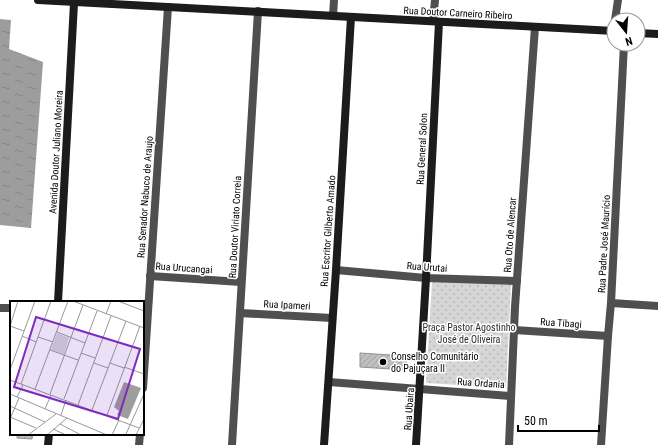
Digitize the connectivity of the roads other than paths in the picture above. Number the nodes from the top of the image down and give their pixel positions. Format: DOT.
graph roads {
  1 [pos="38,0"];
  2 [pos="334,0"];
  3 [pos="435,0"];
  4 [pos="618,0"];
  5 [pos="74,3"];
  6 [pos="168,7"];
  7 [pos="258,11"];
  8 [pos="616,12"];
  9 [pos="333,16"];
  10 [pos="350,17"];
  11 [pos="436,21"];
  12 [pos="535,27"];
  13 [pos="606,31"];
  14 [pos="646,33"];
  15 [pos="658,34"];
  16 [pos="624,52"];
  17 [pos="336,270"];
  18 [pos="150,276"];
  19 [pos="426,278"];
  20 [pos="517,281"];
  21 [pos="241,282"];
  22 [pos="58,301"];
  23 [pos="611,303"];
  24 [pos="658,306"];
  25 [pos="146,310"];
  26 [pos="240,313"];
  27 [pos="332,318"];
  28 [pos="514,330"];
  29 [pos="608,336"];
  30 [pos="144,362"];
  31 [pos="329,382"];
  32 [pos="420,388"];
  33 [pos="511,396"];
  34 [pos="49,435"];
  35 [pos="140,435"];
  36 [pos="48,445"];
  37 [pos="139,445"];
  38 [pos="232,445"];
  39 [pos="324,445"];
  40 [pos="416,445"];
  41 [pos="509,445"];
  42 [pos="601,445"];
  1 -- 5 [label="street, Rua Doutor Carneiro Ribeiro"];
  2 -- 9 [label="street"];
  3 -- 11 [label="street, Rua General Solon"];
  4 -- 8 [label="street"];
  5 -- 6 [label="street, Rua Doutor Carneiro Ribeiro"];
  5 -- 22 [label="street, Avenida Doutor Juliano Moreira"];
  6 -- 7 [label="street, Rua Doutor Carneiro Ribeiro"];
  6 -- 18 [label="street, Rua Senador Nabuco de Araujo"];
  7 -- 9 [label="street, Rua Doutor Carneiro Ribeiro"];
  7 -- 21 [label="street, Rua Doutor Viriato Correia"];
  9 -- 10 [label="street, Rua Doutor Carneiro Ribeiro"];
  10 -- 11 [label="street, Rua Doutor Carneiro Ribeiro"];
  10 -- 17 [label="street, Rua Escritor Gilberto Amado"];
  11 -- 12 [label="street, Rua Doutor Carneiro Ribeiro"];
  11 -- 19 [label="street, Rua General Solon"];
  12 -- 13 [label="street, Rua Doutor Carneiro Ribeiro"];
  12 -- 20 [label="street, Rua Oto de Alencar"];
  14 -- 15 [label="street"];
  16 -- 23 [label="street, Rua Padre José Maurício"];
  17 -- 19 [label="street, Rua Urutai"];
  17 -- 27 [label="street, Rua Escritor Gilberto Amado"];
  18 -- 21 [label="street, Rua Urucangai"];
  18 -- 25 [label="street, Rua Senador Nabuco de Araujo"];
  19 -- 20 [label="street, Rua Urutai"];
  19 -- 32 [label="street, Rua Ubaira"];
  20 -- 28 [label="street, Rua Oto de Alencar"];
  21 -- 26 [label="street, Rua Doutor Viriato Correia"];
  23 -- 24 [label="street"];
  23 -- 29 [label="street, Rua Padre José Maurício"];
  25 -- 30 [label="street, Rua Senador Nabuco de Araujo"];
  26 -- 27 [label="street, Rua Ipameri"];
  26 -- 38 [label="street, Rua Doutor Viriato Correia"];
  27 -- 31 [label="street, Rua Escritor Gilberto Amado"];
  28 -- 29 [label="street, Rua Tibagi"];
  28 -- 33 [label="street, Rua Oto de Alencar"];
  29 -- 42 [label="street, Rua Padre José Maurício"];
  31 -- 32 [label="street, Rua Ordania"];
  31 -- 39 [label="street, Rua Escritor Gilberto Amado"];
  32 -- 33 [label="street, Rua Ordania"];
  32 -- 40 [label="street, Rua Ubaira"];
  33 -- 41 [label="street, Rua Oto de Alencar"];
  34 -- 36 [label="street"];
  35 -- 37 [label="street"];
}
